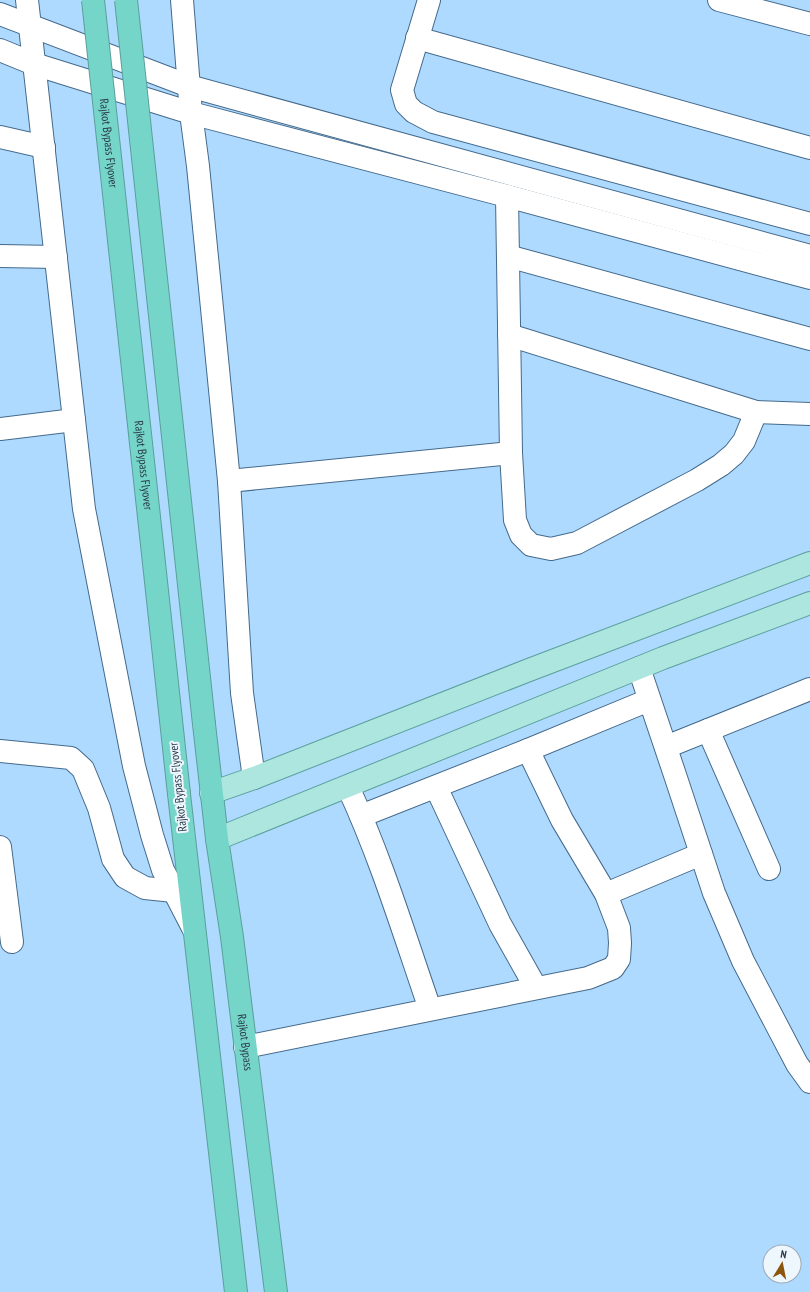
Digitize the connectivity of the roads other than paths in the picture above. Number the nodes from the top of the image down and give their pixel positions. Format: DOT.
graph roads {
  1 [pos="27,0"];
  2 [pos="93,0"];
  3 [pos="126,0"];
  4 [pos="182,0"];
  5 [pos="429,0"];
  6 [pos="720,0"];
  7 [pos="0,14"];
  8 [pos="810,24"];
  9 [pos="29,25"];
  10 [pos="417,38"];
  11 [pos="0,50"];
  12 [pos="34,64"];
  13 [pos="189,86"];
  14 [pos="191,113"];
  15 [pos="0,137"];
  16 [pos="44,147"];
  17 [pos="810,148"];
  18 [pos="508,196"];
  19 [pos="810,224"];
  20 [pos="0,256"];
  21 [pos="508,256"];
  22 [pos="810,256"];
  23 [pos="56,257"];
  24 [pos="810,278"];
  25 [pos="509,335"];
  26 [pos="810,339"];
  27 [pos="756,412"];
  28 [pos="810,414"];
  29 [pos="74,420"];
  30 [pos="0,429"];
  31 [pos="511,453"];
  32 [pos="229,481"];
  33 [pos="810,563"];
  34 [pos="810,603"];
  35 [pos="639,668"];
  36 [pos="810,689"];
  37 [pos="649,700"];
  38 [pos="708,730"];
  39 [pos="666,747"];
  40 [pos="528,750"];
  41 [pos="0,751"];
  42 [pos="254,778"];
  43 [pos="348,787"];
  44 [pos="436,787"];
  45 [pos="211,793"];
  46 [pos="362,816"];
  47 [pos="217,839"];
  48 [pos="0,847"];
  49 [pos="701,854"];
  50 [pos="769,869"];
  51 [pos="174,890"];
  52 [pos="606,894"];
  53 [pos="194,930"];
  54 [pos="12,942"];
  55 [pos="536,988"];
  56 [pos="430,1009"];
  57 [pos="245,1047"];
  58 [pos="810,1082"];
  59 [pos="236,1292"];
  60 [pos="276,1292"];
  1 -- 9 [label="street"];
  2 -- 53 [label="highway, Rajkot Bypass Flyover, bridge"];
  3 -- 45 [label="highway, bridge"];
  4 -- 13 [label="street"];
  5 -- 10 [label="street"];
  6 -- 8 [label="street"];
  7 -- 9 [label="street"];
  9 -- 12 [label="street"];
  9 -- 13 [label="street"];
  10 -- 17 [label="street"];
  10 -- 19 [label="street"];
  11 -- 12 [label="street"];
  12 -- 14 [label="street"];
  12 -- 16 [label="street"];
  13 -- 14 [label="street"];
  13 -- 22 [label="street"];
  14 -- 18 [label="street"];
  14 -- 32 [label="street"];
  15 -- 16 [label="street"];
  16 -- 23 [label="street"];
  18 -- 21 [label="street"];
  18 -- 24 [label="street"];
  20 -- 23 [label="street"];
  21 -- 25 [label="street"];
  21 -- 26 [label="street"];
  23 -- 29 [label="street"];
  25 -- 27 [label="street"];
  25 -- 31 [label="street"];
  27 -- 28 [label="street"];
  27 -- 31 [label="street"];
  29 -- 30 [label="street"];
  29 -- 51 [label="street"];
  31 -- 32 [label="street"];
  32 -- 42 [label="street"];
  33 -- 42 [label="main road"];
  34 -- 35 [label="main road"];
  35 -- 37 [label="street"];
  35 -- 43 [label="main road"];
  36 -- 38 [label="street"];
  37 -- 39 [label="street"];
  37 -- 40 [label="street"];
  38 -- 39 [label="street"];
  38 -- 50 [label="street"];
  39 -- 49 [label="street"];
  40 -- 44 [label="street"];
  40 -- 52 [label="street"];
  41 -- 51 [label="street"];
  42 -- 45 [label="main road"];
  43 -- 46 [label="street"];
  43 -- 47 [label="main road"];
  44 -- 46 [label="street"];
  44 -- 55 [label="street"];
  45 -- 47 [label="highway, Rajkot Bypass"];
  46 -- 56 [label="street"];
  47 -- 57 [label="highway, Rajkot Bypass"];
  48 -- 54 [label="street"];
  49 -- 52 [label="street"];
  49 -- 58 [label="street"];
  51 -- 53 [label="street"];
  52 -- 55 [label="street"];
  53 -- 59 [label="highway"];
  55 -- 56 [label="street"];
  56 -- 57 [label="street"];
  57 -- 60 [label="highway, Rajkot Bypass"];
}
